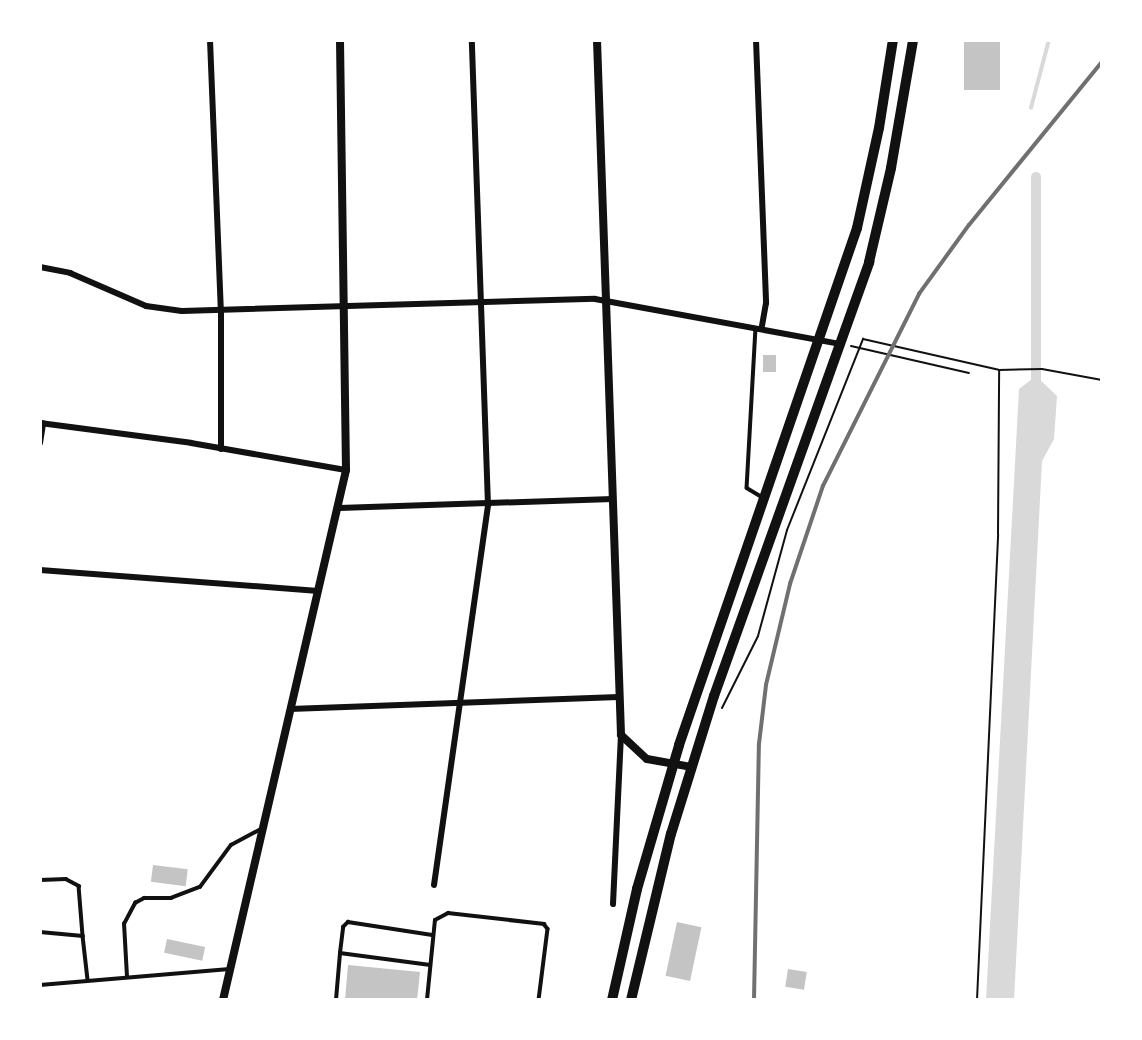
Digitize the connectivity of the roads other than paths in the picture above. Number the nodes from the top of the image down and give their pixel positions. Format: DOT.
graph roads {
  1 [pos="211,40"];
  2 [pos="340,40"];
  3 [pos="472,40"];
  4 [pos="597,40"];
  5 [pos="756,40"];
  6 [pos="892,40"];
  7 [pos="912,40"];
  8 [pos="40,267"];
  9 [pos="607,301"];
  10 [pos="480,303"];
  11 [pos="347,307"];
  12 [pos="222,311"];
  13 [pos="759,326"];
  14 [pos="822,340"];
  15 [pos="842,344"];
  16 [pos="42,423"];
  17 [pos="40,443"];
  18 [pos="221,449"];
  19 [pos="346,470"];
  20 [pos="613,499"];
  21 [pos="765,499"];
  22 [pos="488,505"];
  23 [pos="339,508"];
  24 [pos="40,570"];
  25 [pos="318,591"];
  26 [pos="619,697"];
  27 [pos="462,702"];
  28 [pos="290,709"];
  29 [pos="621,735"];
  30 [pos="673,764"];
  31 [pos="692,767"];
  32 [pos="261,829"];
  33 [pos="40,880"];
  34 [pos="434,884"];
  35 [pos="613,904"];
  36 [pos="40,932"];
  37 [pos="432,935"];
  38 [pos="83,936"];
  39 [pos="340,953"];
  40 [pos="430,965"];
  41 [pos="229,969"];
  42 [pos="127,977"];
  43 [pos="88,980"];
  44 [pos="40,985"];
  45 [pos="223,1000"];
  46 [pos="336,1000"];
  47 [pos="427,1000"];
  48 [pos="539,1000"];
  49 [pos="611,1000"];
  50 [pos="631,1000"];
  1 -- 12 [label="street"];
  2 -- 11 [label="street"];
  3 -- 10 [label="street"];
  4 -- 9 [label="street"];
  5 -- 13 [label="street"];
  6 -- 14 [label="main road"];
  7 -- 15 [label="main road"];
  8 -- 12 [label="street"];
  9 -- 10 [label="street"];
  9 -- 13 [label="street"];
  9 -- 20 [label="street"];
  10 -- 11 [label="street"];
  10 -- 22 [label="street"];
  11 -- 12 [label="street"];
  11 -- 19 [label="street"];
  12 -- 18 [label="street"];
  13 -- 14 [label="street"];
  13 -- 21 [label="lane"];
  14 -- 15 [label="street"];
  14 -- 21 [label="main road"];
  15 -- 31 [label="main road"];
  16 -- 17 [label="street"];
  16 -- 18 [label="street"];
  18 -- 19 [label="street"];
  19 -- 23 [label="street"];
  20 -- 22 [label="street"];
  20 -- 26 [label="street"];
  21 -- 30 [label="main road"];
  22 -- 23 [label="street"];
  22 -- 27 [label="street"];
  23 -- 25 [label="street"];
  24 -- 25 [label="street"];
  25 -- 28 [label="street"];
  26 -- 27 [label="street"];
  26 -- 29 [label="street"];
  27 -- 28 [label="street"];
  27 -- 34 [label="street"];
  28 -- 32 [label="street"];
  29 -- 30 [label="street"];
  29 -- 35 [label="street"];
  30 -- 31 [label="street"];
  30 -- 49 [label="main road"];
  31 -- 50 [label="main road"];
  32 -- 41 [label="street"];
  32 -- 42 [label="lane"];
  33 -- 38 [label="lane"];
  36 -- 38 [label="lane"];
  37 -- 39 [label="lane"];
  37 -- 40 [label="lane"];
  37 -- 48 [label="lane"];
  38 -- 43 [label="lane"];
  39 -- 40 [label="lane"];
  39 -- 46 [label="lane"];
  40 -- 47 [label="lane"];
  41 -- 42 [label="lane"];
  41 -- 45 [label="street"];
  42 -- 43 [label="lane"];
  43 -- 44 [label="lane"];
}
